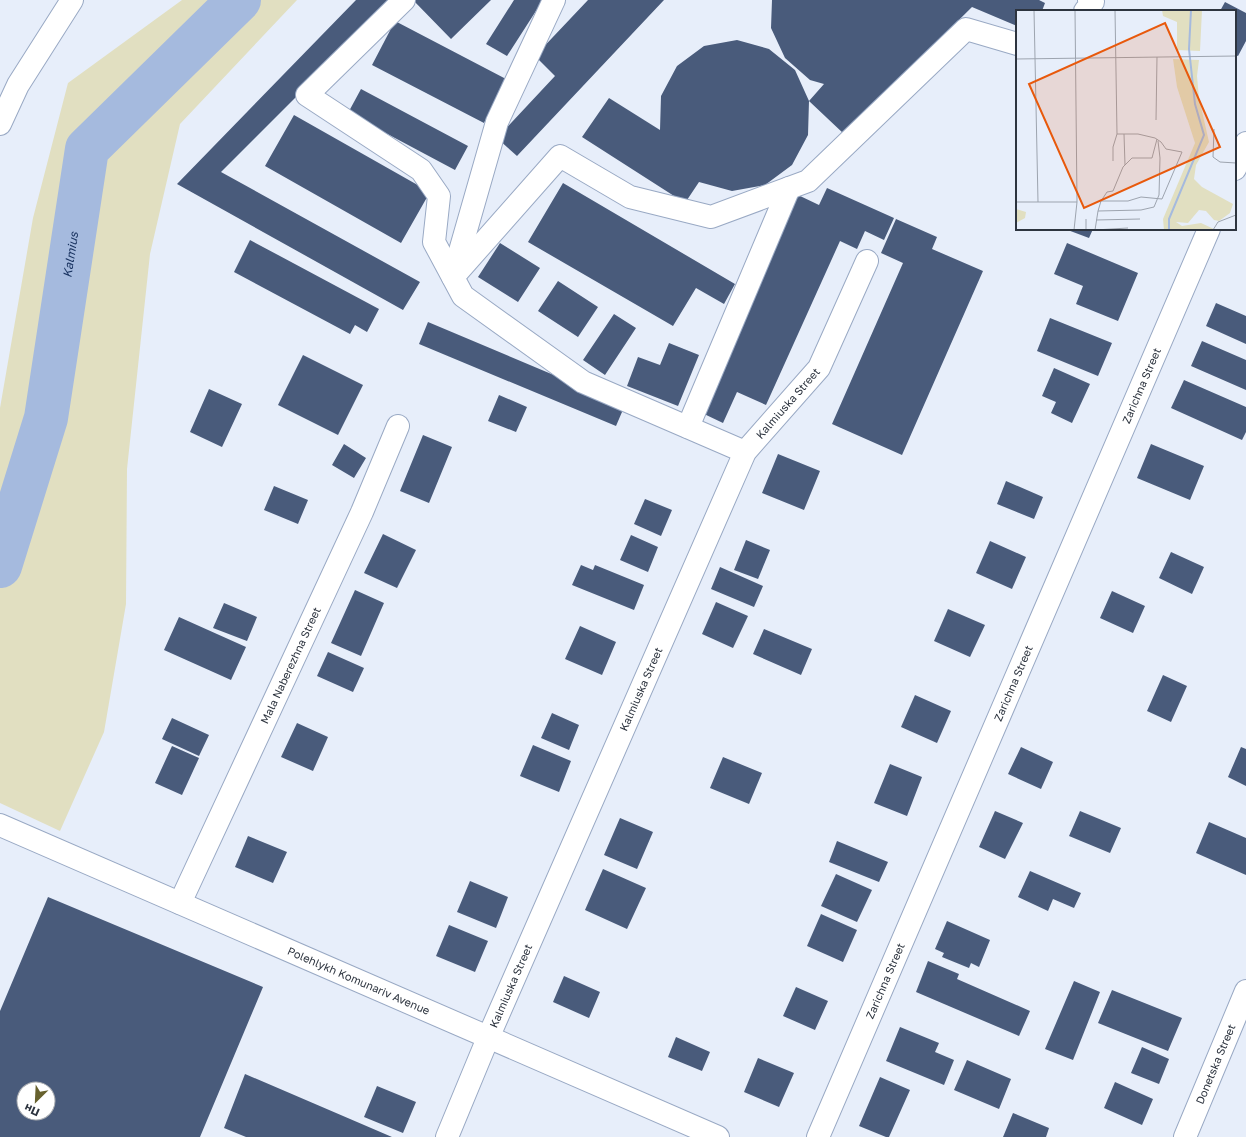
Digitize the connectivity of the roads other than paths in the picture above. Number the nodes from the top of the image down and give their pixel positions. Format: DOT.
graph roads {
  1 [pos="72,0"];
  2 [pos="404,0"];
  3 [pos="554,0"];
  4 [pos="1016,44"];
  5 [pos="0,124"];
  6 [pos="1246,143"];
  7 [pos="1236,167"];
  8 [pos="789,188"];
  9 [pos="1209,230"];
  10 [pos="867,261"];
  11 [pos="453,277"];
  12 [pos="398,426"];
  13 [pos="688,427"];
  14 [pos="745,452"];
  15 [pos="0,825"];
  16 [pos="180,903"];
  17 [pos="1246,992"];
  18 [pos="488,1038"];
  19 [pos="447,1137"];
  20 [pos="718,1137"];
  21 [pos="818,1137"];
  22 [pos="1185,1137"];
  1 -- 5 [label="street"];
  2 -- 11 [label="street"];
  3 -- 11 [label="street"];
  4 -- 8 [label="street"];
  6 -- 7 [label="street"];
  8 -- 11 [label="street"];
  8 -- 13 [label="street"];
  9 -- 21 [label="street, Zarichna Street"];
  10 -- 14 [label="street, Kalmiuska Street"];
  11 -- 13 [label="street"];
  12 -- 16 [label="street, Mala Naberezhna Street"];
  13 -- 14 [label="street"];
  14 -- 18 [label="street, Kalmiuska Street"];
  15 -- 16 [label="street, Polehlykh Komunariv Avenue"];
  16 -- 18 [label="street, Polehlykh Komunariv Avenue"];
  17 -- 22 [label="street, Donetska Street"];
  18 -- 19 [label="street, Kalmiuska Street"];
  18 -- 20 [label="street, Polehlykh Komunariv Avenue"];
}
